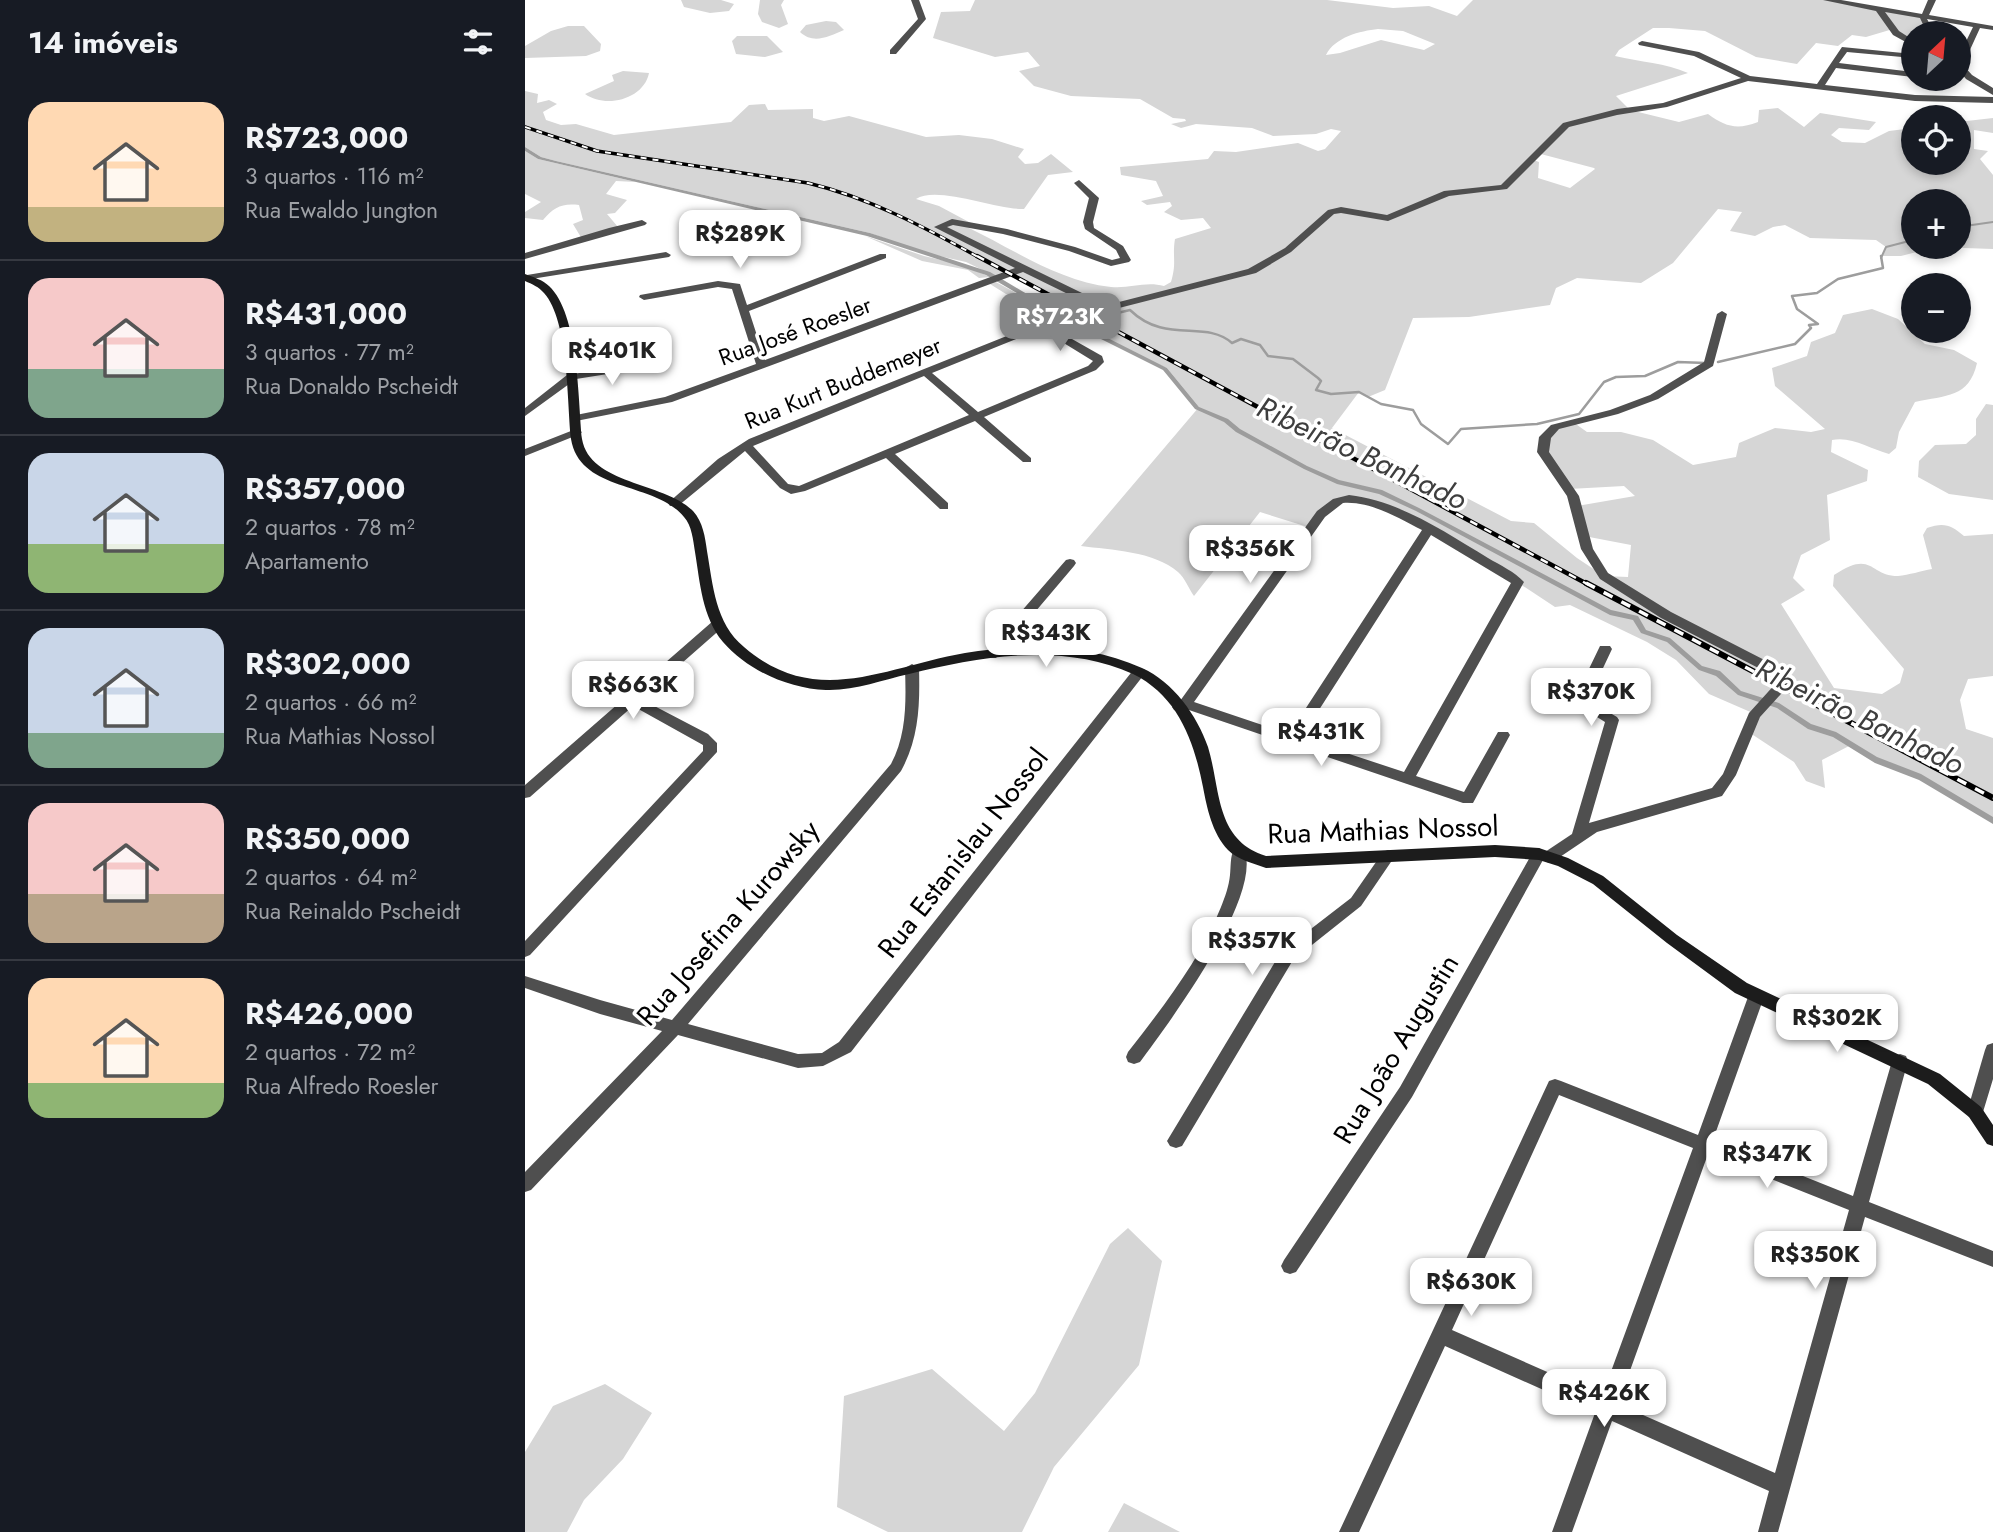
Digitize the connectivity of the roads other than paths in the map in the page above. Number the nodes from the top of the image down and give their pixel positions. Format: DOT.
graph roads {
  1 [pos="915,0"];
  2 [pos="1828,0"];
  3 [pos="1932,0"];
  4 [pos="1875,5"];
  5 [pos="1915,21"];
  6 [pos="1924,21"];
  7 [pos="1971,25"];
  8 [pos="1978,25"];
  9 [pos="1993,28"];
  10 [pos="1901,36"];
  11 [pos="1971,36"];
  12 [pos="1641,43"];
  13 [pos="893,52"];
  14 [pos="1901,55"];
  15 [pos="1833,65"];
  16 [pos="1901,74"];
  17 [pos="1748,78"];
  18 [pos="1971,78"];
  19 [pos="1820,86"];
  20 [pos="1993,92"];
  21 [pos="1993,100"];
  22 [pos="1079,183"];
  23 [pos="642,223"];
  24 [pos="666,254"];
  25 [pos="883,256"];
  26 [pos="525,257"];
  27 [pos="1024,268"];
  28 [pos="526,278"];
  29 [pos="644,297"];
  30 [pos="745,309"];
  31 [pos="1722,314"];
  32 [pos="648,365"];
  33 [pos="762,366"];
  34 [pos="925,372"];
  35 [pos="571,378"];
  36 [pos="525,413"];
  37 [pos="977,416"];
  38 [pos="576,425"];
  39 [pos="745,445"];
  40 [pos="525,453"];
  41 [pos="888,453"];
  42 [pos="1027,460"];
  43 [pos="674,503"];
  44 [pos="944,506"];
  45 [pos="1428,530"];
  46 [pos="1070,563"];
  47 [pos="717,624"];
  48 [pos="1605,649"];
  49 [pos="991,655"];
  50 [pos="912,668"];
  51 [pos="1139,672"];
  52 [pos="631,699"];
  53 [pos="1182,706"];
  54 [pos="1503,735"];
  55 [pos="1292,740"];
  56 [pos="1407,779"];
  57 [pos="525,793"];
  58 [pos="1579,834"];
  59 [pos="1239,853"];
  60 [pos="1388,856"];
  61 [pos="1544,856"];
  62 [pos="525,951"];
  63 [pos="525,982"];
  64 [pos="1756,997"];
  65 [pos="676,1027"];
  66 [pos="1993,1050"];
  67 [pos="1134,1057"];
  68 [pos="1900,1061"];
  69 [pos="1975,1112"];
  70 [pos="1993,1139"];
  71 [pos="1176,1140"];
  72 [pos="1703,1144"];
  73 [pos="525,1184"];
  74 [pos="1860,1206"];
  75 [pos="1993,1259"];
  76 [pos="1290,1266"];
  77 [pos="1442,1335"];
  78 [pos="1607,1408"];
  79 [pos="1781,1486"];
  80 [pos="1349,1532"];
  81 [pos="1562,1532"];
  82 [pos="1768,1532"];
  1 -- 13 [label="street"];
  2 -- 4 [label="street"];
  3 -- 6 [label="street"];
  4 -- 5 [label="street"];
  4 -- 10 [label="street"];
  7 -- 8 [label="street"];
  8 -- 9 [label="street"];
  8 -- 11 [label="street"];
  12 -- 17 [label="street"];
  14 -- 15 [label="street"];
  15 -- 16 [label="street"];
  15 -- 19 [label="street"];
  17 -- 19 [label="street"];
  17 -- 27 [label="street"];
  18 -- 20 [label="street"];
  19 -- 21 [label="street"];
  22 -- 27 [label="street"];
  23 -- 26 [label="street"];
  24 -- 28 [label="street"];
  25 -- 30 [label="street"];
  27 -- 33 [label="street, Rua José Roesler"];
  28 -- 35 [label="street"];
  29 -- 30 [label="street"];
  30 -- 33 [label="street"];
  31 -- 58 [label="street"];
  32 -- 35 [label="street"];
  33 -- 38 [label="street, Rua José Roesler"];
  34 -- 37 [label="street"];
  34 -- 37 [label="street, Rua Kurt Buddemeyer"];
  34 -- 39 [label="street, Rua Kurt Buddemeyer"];
  35 -- 36 [label="street"];
  35 -- 38 [label="street"];
  37 -- 41 [label="street"];
  37 -- 42 [label="street"];
  38 -- 40 [label="street, Rua José Roesler"];
  38 -- 43 [label="street"];
  39 -- 41 [label="street"];
  39 -- 43 [label="street, Rua Kurt Buddemeyer"];
  41 -- 44 [label="street"];
  43 -- 47 [label="street"];
  45 -- 53 [label="street"];
  45 -- 55 [label="street"];
  45 -- 56 [label="street"];
  46 -- 49 [label="street"];
  47 -- 50 [label="street, Rua Mathias Nossol"];
  47 -- 52 [label="street"];
  48 -- 58 [label="street"];
  49 -- 50 [label="street, Rua Mathias Nossol"];
  49 -- 51 [label="street, Rua Mathias Nossol"];
  50 -- 65 [label="street, Rua Josefina Kurowsky"];
  51 -- 53 [label="street, Rua Mathias Nossol"];
  51 -- 65 [label="street, Rua Estanislau Nossol"];
  52 -- 57 [label="street"];
  52 -- 62 [label="street"];
  53 -- 55 [label="street"];
  53 -- 59 [label="street, Rua Mathias Nossol"];
  54 -- 56 [label="street"];
  55 -- 56 [label="street"];
  58 -- 61 [label="street"];
  59 -- 60 [label="street, Rua Mathias Nossol"];
  59 -- 67 [label="street"];
  60 -- 61 [label="street, Rua Mathias Nossol"];
  60 -- 71 [label="street"];
  61 -- 64 [label="street, Rua Mathias Nossol"];
  61 -- 76 [label="street, Rua João Augustin"];
  63 -- 65 [label="street"];
  64 -- 68 [label="street, Rua Mathias Nossol"];
  64 -- 72 [label="street"];
  65 -- 73 [label="street, Rua Josefina Kurowsky"];
  66 -- 69 [label="street"];
  68 -- 69 [label="street, Rua Mathias Nossol"];
  68 -- 74 [label="street"];
  69 -- 70 [label="street, Rua Mathias Nossol"];
  72 -- 74 [label="street"];
  72 -- 77 [label="street"];
  72 -- 78 [label="street"];
  74 -- 75 [label="street"];
  74 -- 79 [label="street"];
  77 -- 78 [label="street"];
  77 -- 80 [label="street"];
  78 -- 79 [label="street"];
  78 -- 81 [label="street"];
  79 -- 82 [label="street"];
}
